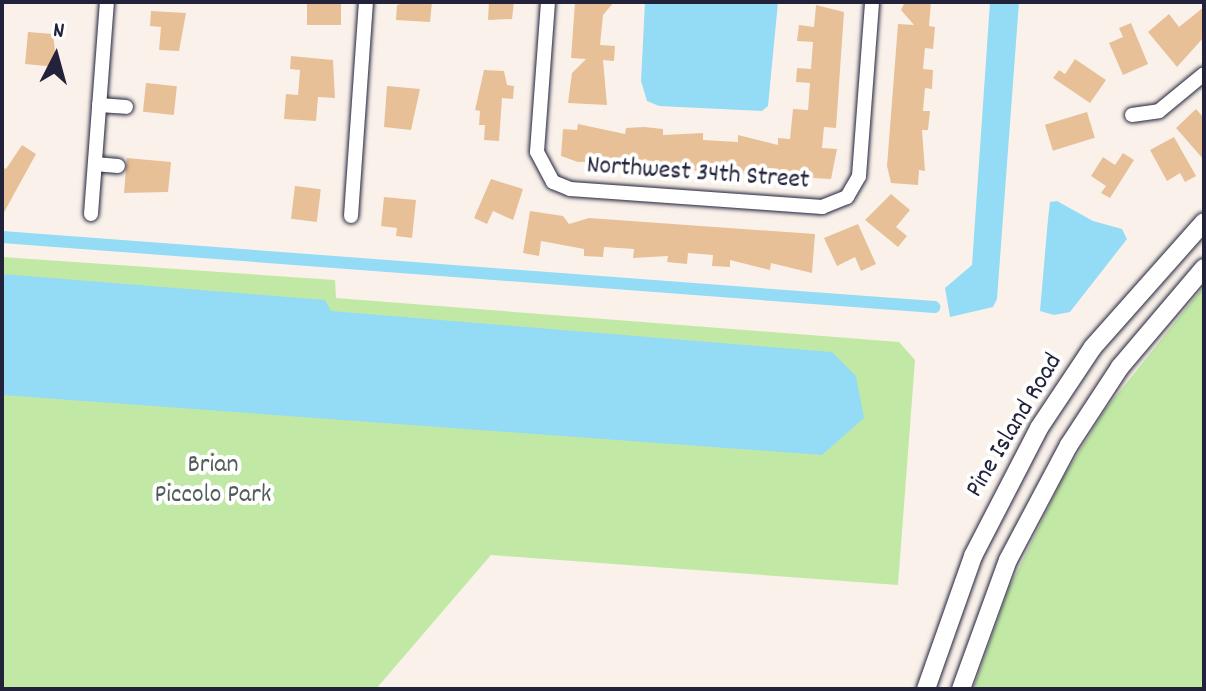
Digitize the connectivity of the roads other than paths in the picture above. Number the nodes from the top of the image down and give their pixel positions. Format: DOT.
graph roads {
  1 [pos="107,2"];
  2 [pos="366,2"];
  3 [pos="548,2"];
  4 [pos="872,2"];
  5 [pos="1204,74"];
  6 [pos="99,105"];
  7 [pos="126,107"];
  8 [pos="1132,115"];
  9 [pos="95,164"];
  10 [pos="118,166"];
  11 [pos="91,214"];
  12 [pos="351,216"];
  13 [pos="1204,222"];
  14 [pos="1204,268"];
  15 [pos="926,689"];
  16 [pos="961,689"];
  1 -- 6 [label="street"];
  2 -- 12 [label="street"];
  3 -- 4 [label="street, Northwest 34th Street"];
  5 -- 8 [label="street"];
  6 -- 7 [label="street"];
  6 -- 9 [label="street"];
  9 -- 10 [label="street"];
  9 -- 11 [label="street"];
  13 -- 15 [label="main road, Pine Island Road"];
  14 -- 16 [label="main road"];
}
